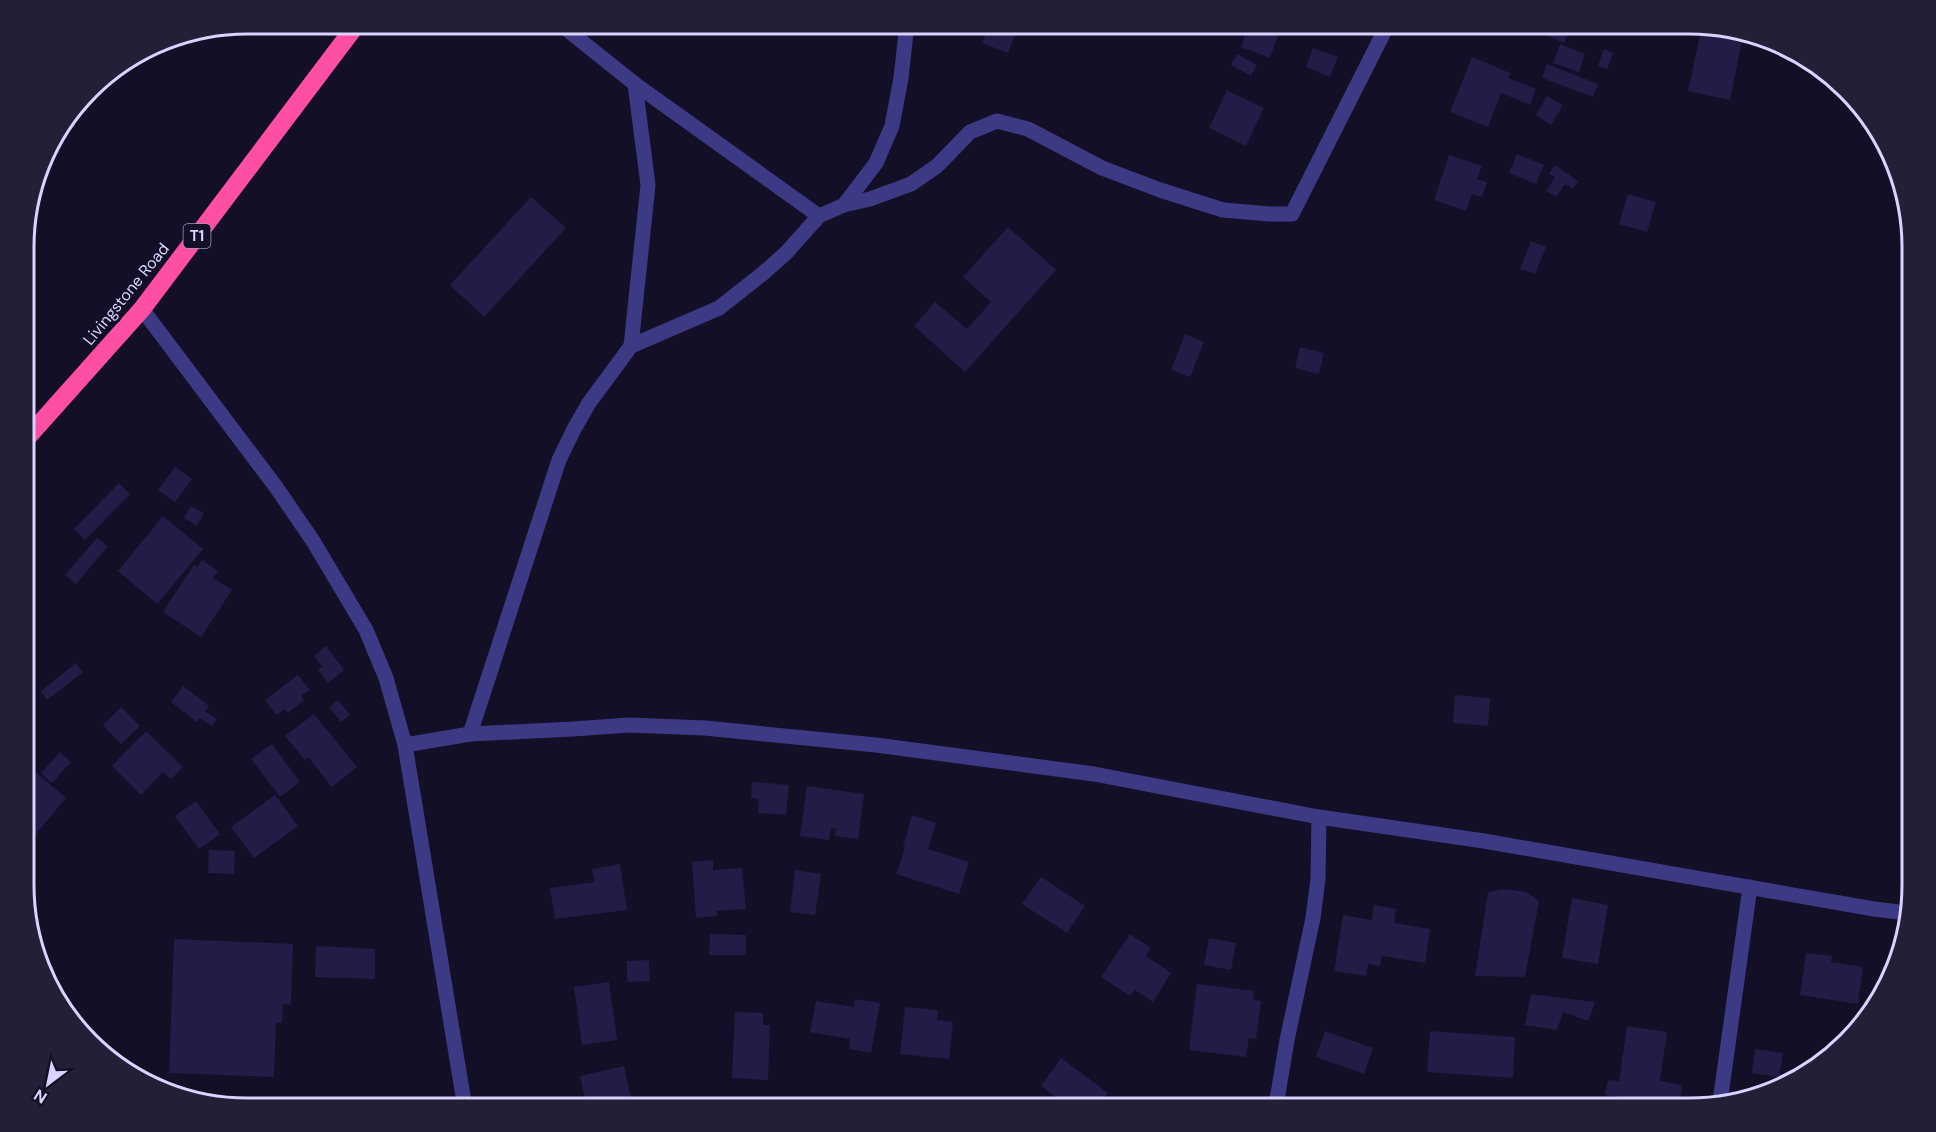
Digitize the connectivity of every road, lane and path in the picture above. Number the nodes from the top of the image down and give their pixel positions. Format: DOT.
graph roads {
  1 [pos="350,34"];
  2 [pos="572,34"];
  3 [pos="906,34"];
  4 [pos="1383,34"];
  5 [pos="635,84"];
  6 [pos="844,205"];
  7 [pos="819,216"];
  8 [pos="142,309"];
  9 [pos="630,346"];
  10 [pos="34,430"];
  11 [pos="470,734"];
  12 [pos="405,745"];
  13 [pos="1319,817"];
  14 [pos="1750,887"];
  15 [pos="1900,912"];
  16 [pos="1721,1095"];
  17 [pos="463,1098"];
  18 [pos="1277,1098"];
  1 -- 8 [label="highway, Livingstone Road / T1"];
  2 -- 5 [label="street"];
  3 -- 6 [label="street"];
  4 -- 6 [label="street"];
  5 -- 7 [label="street"];
  5 -- 9 [label="street"];
  6 -- 7 [label="street"];
  7 -- 9 [label="street"];
  8 -- 10 [label="highway, Livingstone Road / T1"];
  8 -- 12 [label="street"];
  9 -- 11 [label="street"];
  11 -- 12 [label="street"];
  11 -- 13 [label="street"];
  12 -- 17 [label="street"];
  13 -- 14 [label="street"];
  13 -- 18 [label="street"];
  14 -- 15 [label="street"];
  14 -- 16 [label="street"];
}
